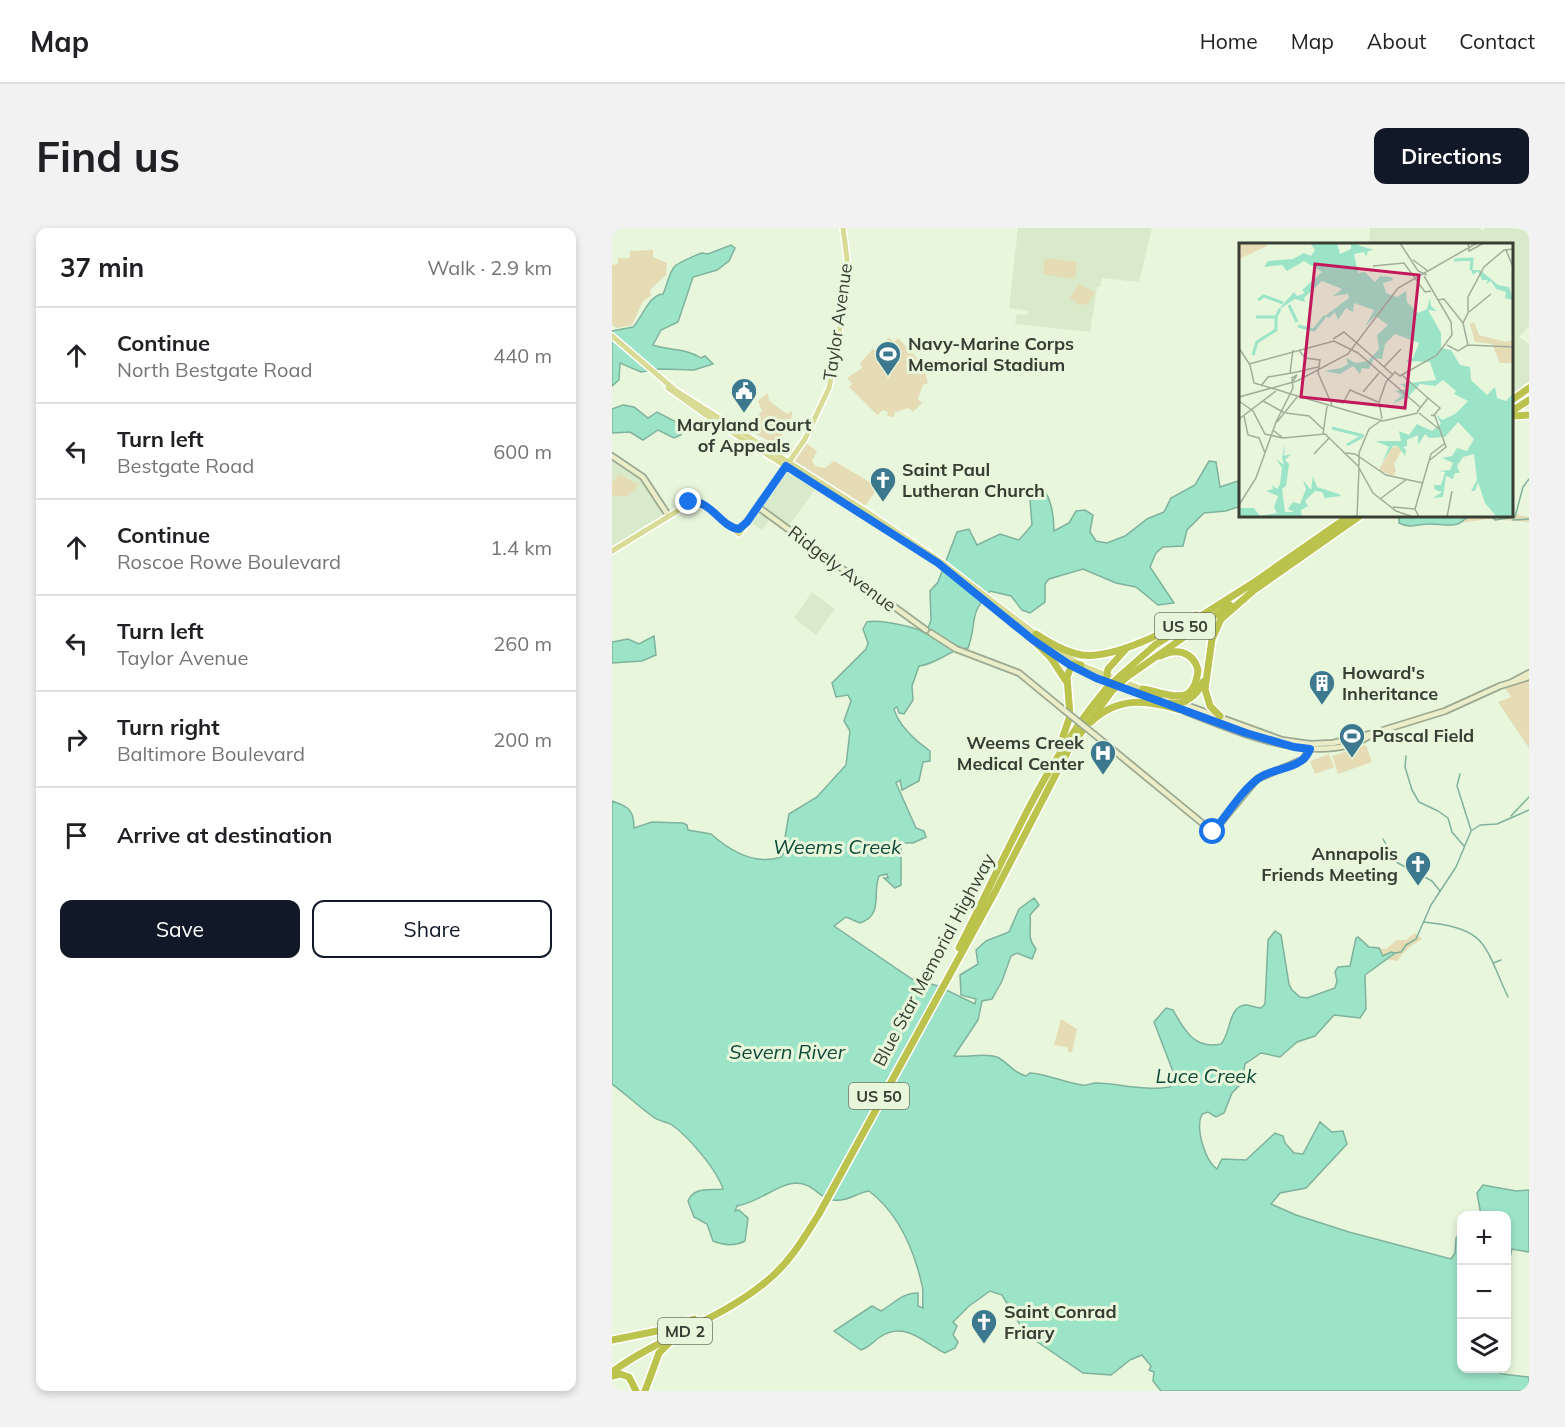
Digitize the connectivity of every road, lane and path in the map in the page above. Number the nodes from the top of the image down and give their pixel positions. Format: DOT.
graph roads {
  1 [pos="843,228"];
  2 [pos="612,338"];
  3 [pos="1529,390"];
  4 [pos="1514,400"];
  5 [pos="1529,400"];
  6 [pos="1514,410"];
  7 [pos="612,456"];
  8 [pos="788,465"];
  9 [pos="758,507"];
  10 [pos="668,515"];
  11 [pos="1346,518"];
  12 [pos="1357,518"];
  13 [pos="747,522"];
  14 [pos="731,527"];
  15 [pos="614,550"];
  16 [pos="1253,587"];
  17 [pos="1034,637"];
  18 [pos="1148,637"];
  19 [pos="1149,660"];
  20 [pos="1070,665"];
  21 [pos="1081,665"];
  22 [pos="1206,674"];
  23 [pos="1529,675"];
  24 [pos="1124,676"];
  25 [pos="1107,684"];
  26 [pos="1069,689"];
  27 [pos="1141,691"];
  28 [pos="1181,706"];
  29 [pos="1220,716"];
  30 [pos="1310,746"];
  31 [pos="1043,792"];
  32 [pos="817,1214"];
  33 [pos="733,1304"];
  34 [pos="694,1319"];
  35 [pos="615,1340"];
  36 [pos="633,1355"];
  37 [pos="625,1360"];
  38 [pos="612,1366"];
  39 [pos="612,1374"];
  40 [pos="646,1388"];
  41 [pos="636,1391"];
  1 -- 8 [label="main road, Taylor Avenue"];
  2 -- 8 [label="main road"];
  3 -- 4 [label="highway"];
  5 -- 6 [label="highway"];
  7 -- 10 [label="main road"];
  8 -- 9 [label="main road, Taylor Avenue"];
  8 -- 17 [label="main road"];
  9 -- 13 [label="main road, Taylor Avenue"];
  9 -- 30 [label="main road, Ridgely Avenue, bridge"];
  10 -- 14 [label="main road"];
  10 -- 15 [label="main road"];
  11 -- 16 [label="highway, US 50"];
  12 -- 16 [label="highway, US 50"];
  13 -- 14 [label="main road"];
  13 -- 14 [label="main road, Taylor Avenue"];
  16 -- 18 [label="highway"];
  16 -- 19 [label="highway, Blue Star Memorial Highway / US 50"];
  16 -- 22 [label="highway"];
  16 -- 24 [label="highway, Blue Star Memorial Highway / US 50"];
  17 -- 18 [label="highway"];
  17 -- 20 [label="main road"];
  17 -- 21 [label="main road"];
  17 -- 26 [label="highway"];
  18 -- 25 [label="highway"];
  19 -- 24 [label="highway, Blue Star Memorial Highway / US 50"];
  19 -- 27 [label="highway"];
  20 -- 21 [label="highway"];
  20 -- 25 [label="main road"];
  20 -- 26 [label="highway"];
  21 -- 25 [label="main road"];
  22 -- 28 [label="highway"];
  22 -- 29 [label="highway"];
  23 -- 30 [label="main road"];
  24 -- 25 [label="highway, Blue Star Memorial Highway / US 50, bridge"];
  25 -- 27 [label="main road"];
  25 -- 31 [label="highway, Blue Star Memorial Highway / US 50"];
  26 -- 31 [label="highway"];
  27 -- 28 [label="highway"];
  28 -- 29 [label="main road"];
  28 -- 30 [label="main road"];
  28 -- 31 [label="highway"];
  29 -- 30 [label="main road"];
  31 -- 32 [label="highway, Blue Star Memorial Highway / US 50"];
  32 -- 33 [label="highway, Blue Star Memorial Highway / US 50"];
  32 -- 34 [label="highway, Blue Star Memorial Highway / US 50"];
  33 -- 36 [label="highway, Blue Star Memorial Highway / US 50"];
  33 -- 40 [label="highway, MD 2"];
  34 -- 35 [label="highway, MD 2"];
  34 -- 36 [label="highway, Blue Star Memorial Highway / US 50"];
  36 -- 37 [label="highway, Blue Star Memorial Highway / US 50"];
  37 -- 38 [label="highway, Blue Star Memorial Highway / US 50"];
  37 -- 39 [label="highway, Blue Star Memorial Highway / US 50"];
  39 -- 41 [label="highway"];
}
